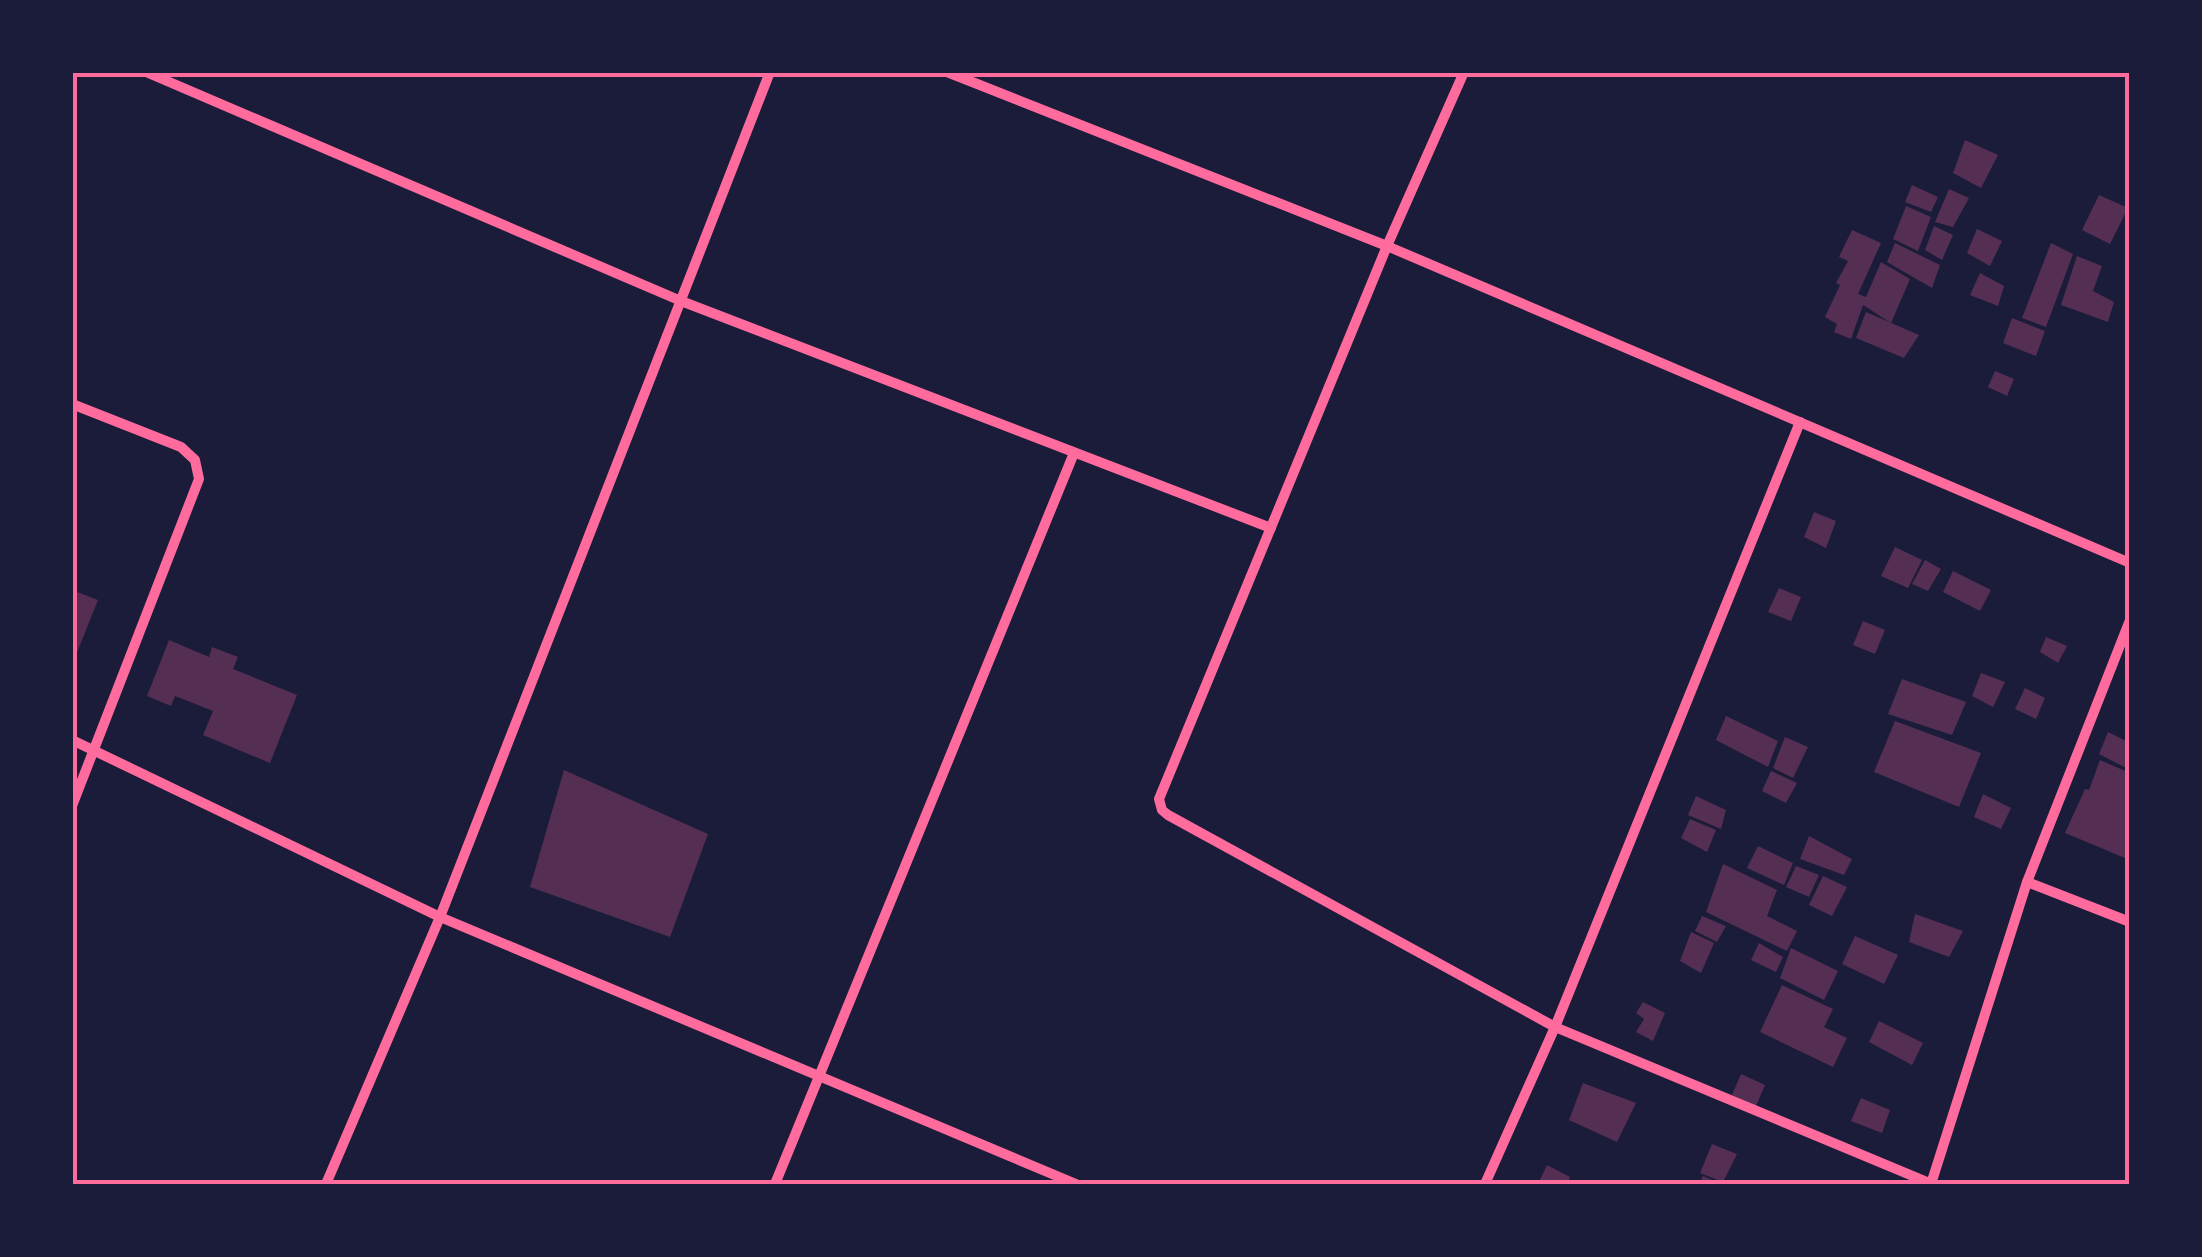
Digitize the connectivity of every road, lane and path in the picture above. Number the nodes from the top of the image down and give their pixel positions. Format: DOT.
graph roads {
  1 [pos="146,72"];
  2 [pos="770,72"];
  3 [pos="947,72"];
  4 [pos="1464,72"];
  5 [pos="1387,246"];
  6 [pos="681,301"];
  7 [pos="72,404"];
  8 [pos="1800,422"];
  9 [pos="1074,452"];
  10 [pos="1271,528"];
  11 [pos="2130,563"];
  12 [pos="2130,620"];
  13 [pos="72,740"];
  14 [pos="95,749"];
  15 [pos="72,806"];
  16 [pos="2027,882"];
  17 [pos="440,917"];
  18 [pos="2130,922"];
  19 [pos="1554,1027"];
  20 [pos="819,1075"];
  21 [pos="326,1184"];
  22 [pos="775,1184"];
  23 [pos="1076,1184"];
  24 [pos="1484,1184"];
  25 [pos="1931,1184"];
  1 -- 6 [label="street"];
  2 -- 6 [label="street"];
  3 -- 5 [label="street"];
  4 -- 5 [label="street"];
  5 -- 8 [label="street"];
  5 -- 10 [label="street"];
  6 -- 9 [label="street"];
  6 -- 17 [label="street"];
  7 -- 14 [label="street"];
  8 -- 11 [label="street"];
  8 -- 19 [label="street"];
  9 -- 10 [label="street"];
  9 -- 20 [label="street"];
  10 -- 19 [label="street"];
  12 -- 16 [label="street"];
  13 -- 14 [label="street"];
  14 -- 15 [label="street"];
  14 -- 17 [label="street"];
  16 -- 18 [label="street"];
  16 -- 25 [label="street"];
  17 -- 20 [label="street"];
  17 -- 21 [label="street"];
  19 -- 24 [label="street"];
  19 -- 25 [label="street"];
  20 -- 22 [label="street"];
  20 -- 23 [label="street"];
}
